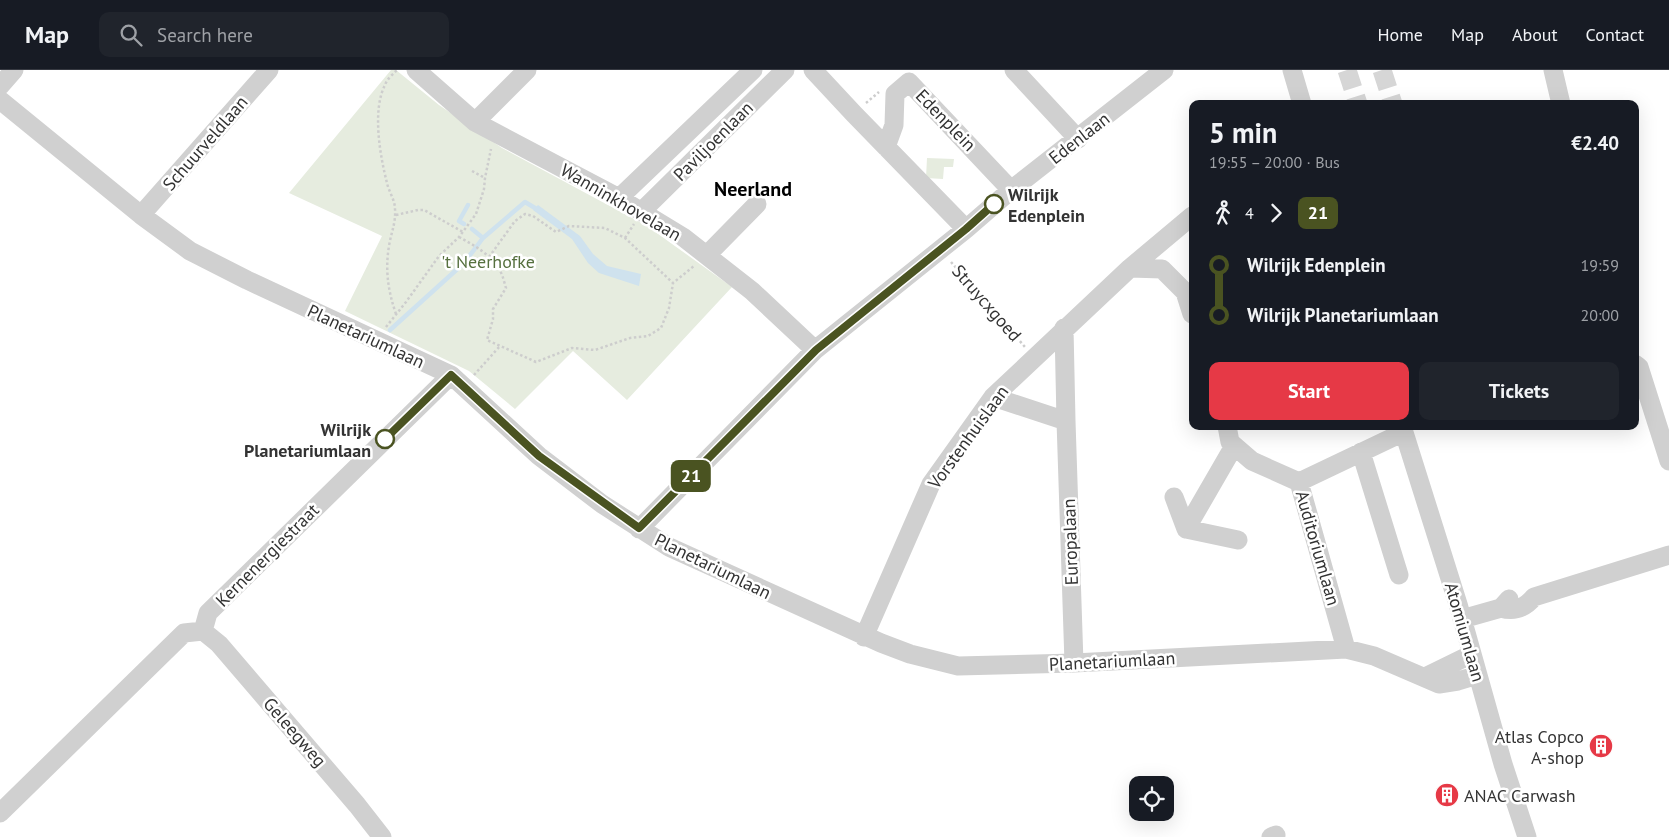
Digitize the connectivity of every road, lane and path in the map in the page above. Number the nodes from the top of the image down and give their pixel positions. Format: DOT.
graph roads {
  1 [pos="14,70"];
  2 [pos="269,70"];
  3 [pos="397,70"];
  4 [pos="416,70"];
  5 [pos="527,70"];
  6 [pos="753,70"];
  7 [pos="785,70"];
  8 [pos="813,70"];
  9 [pos="1014,70"];
  10 [pos="1164,70"];
  11 [pos="1292,70"];
  12 [pos="1553,70"];
  13 [pos="0,86"];
  14 [pos="0,100"];
  15 [pos="1301,100"];
  16 [pos="1561,100"];
  17 [pos="475,122"];
  18 [pos="497,134"];
  19 [pos="1078,139"];
  20 [pos="886,147"];
  21 [pos="472,171"];
  22 [pos="485,178"];
  23 [pos="1011,190"];
  24 [pos="619,198"];
  25 [pos="757,204"];
  26 [pos="641,212"];
  27 [pos="141,215"];
  28 [pos="395,216"];
  29 [pos="1189,219"];
  30 [pos="966,229"];
  31 [pos="463,232"];
  32 [pos="459,237"];
  33 [pos="941,250"];
  34 [pos="707,255"];
  35 [pos="489,257"];
  36 [pos="1130,268"];
  37 [pos="673,284"];
  38 [pos="1189,291"];
  39 [pos="396,314"];
  40 [pos="1064,328"];
  41 [pos="374,341"];
  42 [pos="500,346"];
  43 [pos="816,350"];
  44 [pos="1034,357"];
  45 [pos="1639,370"];
  46 [pos="457,381"];
  47 [pos="993,397"];
  48 [pos="1066,421"];
  49 [pos="1227,430"];
  50 [pos="1401,430"];
  51 [pos="1403,430"];
  52 [pos="1234,446"];
  53 [pos="1361,452"];
  54 [pos="1669,461"];
  55 [pos="1300,482"];
  56 [pos="1174,497"];
  57 [pos="639,528"];
  58 [pos="1186,529"];
  59 [pos="1238,540"];
  60 [pos="1669,555"];
  61 [pos="1399,575"];
  62 [pos="1462,620"];
  63 [pos="204,631"];
  64 [pos="864,636"];
  65 [pos="1346,649"];
  66 [pos="1472,654"];
  67 [pos="1074,663"];
  68 [pos="1478,675"];
  69 [pos="1425,677"];
  70 [pos="0,813"];
  71 [pos="382,837"];
  72 [pos="1527,837"];
  1 -- 13 [label="street"];
  2 -- 27 [label="street, Schuurveldlaan"];
  3 -- 28 [label="path"];
  4 -- 17 [label="street, Wanninkhovelaan"];
  5 -- 17 [label="street"];
  6 -- 24 [label="street, Paviljoenlaan"];
  7 -- 26 [label="street, Paviljoenlaan"];
  8 -- 20 [label="street"];
  9 -- 19 [label="street"];
  10 -- 19 [label="street, Edenlaan"];
  11 -- 15 [label="street"];
  12 -- 16 [label="street"];
  14 -- 27 [label="street, Planetariumlaan"];
  17 -- 18 [label="street, Wanninkhovelaan"];
  18 -- 22 [label="path"];
  18 -- 24 [label="street, Wanninkhovelaan"];
  19 -- 23 [label="street, Edenlaan"];
  20 -- 23 [label="street, Edenplein"];
  20 -- 30 [label="street"];
  21 -- 22 [label="path"];
  22 -- 31 [label="path"];
  23 -- 30 [label="street, Edenlaan"];
  24 -- 26 [label="street, Wanninkhovelaan"];
  25 -- 34 [label="street"];
  26 -- 34 [label="street, Wanninkhovelaan"];
  27 -- 41 [label="street, Planetariumlaan"];
  28 -- 31 [label="path"];
  28 -- 39 [label="path"];
  29 -- 36 [label="street, Vorstenhuislaan"];
  30 -- 33 [label="street, Edenlaan"];
  31 -- 32 [label="path"];
  32 -- 35 [label="path"];
  32 -- 39 [label="path"];
  33 -- 43 [label="street, Edenlaan"];
  33 -- 44 [label="path, Struycxgoed"];
  34 -- 37 [label="path"];
  34 -- 43 [label="street, Wanninkhovelaan"];
  35 -- 37 [label="path"];
  35 -- 42 [label="path"];
  36 -- 38 [label="street"];
  36 -- 40 [label="street, Vorstenhuislaan"];
  37 -- 42 [label="path"];
  39 -- 41 [label="path"];
  40 -- 44 [label="street, Vorstenhuislaan"];
  40 -- 48 [label="street, Europalaan"];
  41 -- 46 [label="street, Planetariumlaan"];
  42 -- 46 [label="path"];
  43 -- 57 [label="street, Edenlaan"];
  44 -- 47 [label="street, Vorstenhuislaan"];
  45 -- 54 [label="street"];
  46 -- 57 [label="street, Planetariumlaan"];
  46 -- 63 [label="street, Kernenergiestraat"];
  47 -- 48 [label="street"];
  47 -- 64 [label="street, Vorstenhuislaan"];
  48 -- 67 [label="street, Europalaan"];
  49 -- 52 [label="street, Auditoriumlaan"];
  50 -- 53 [label="street"];
  51 -- 62 [label="street, Atomiumlaan"];
  52 -- 55 [label="street, Auditoriumlaan"];
  52 -- 58 [label="street"];
  53 -- 55 [label="street"];
  53 -- 61 [label="street"];
  55 -- 65 [label="street, Auditoriumlaan"];
  56 -- 58 [label="street"];
  57 -- 64 [label="street, Planetariumlaan"];
  58 -- 59 [label="street"];
  60 -- 62 [label="street"];
  62 -- 66 [label="street, Atomiumlaan"];
  63 -- 70 [label="street"];
  63 -- 71 [label="street, Geleegweg"];
  64 -- 67 [label="street, Planetariumlaan"];
  65 -- 67 [label="street, Planetariumlaan"];
  65 -- 69 [label="street, Planetariumlaan"];
  66 -- 68 [label="street, Atomiumlaan"];
  66 -- 69 [label="street"];
  68 -- 69 [label="street, Planetariumlaan"];
  68 -- 72 [label="street, Atomiumlaan"];
}
